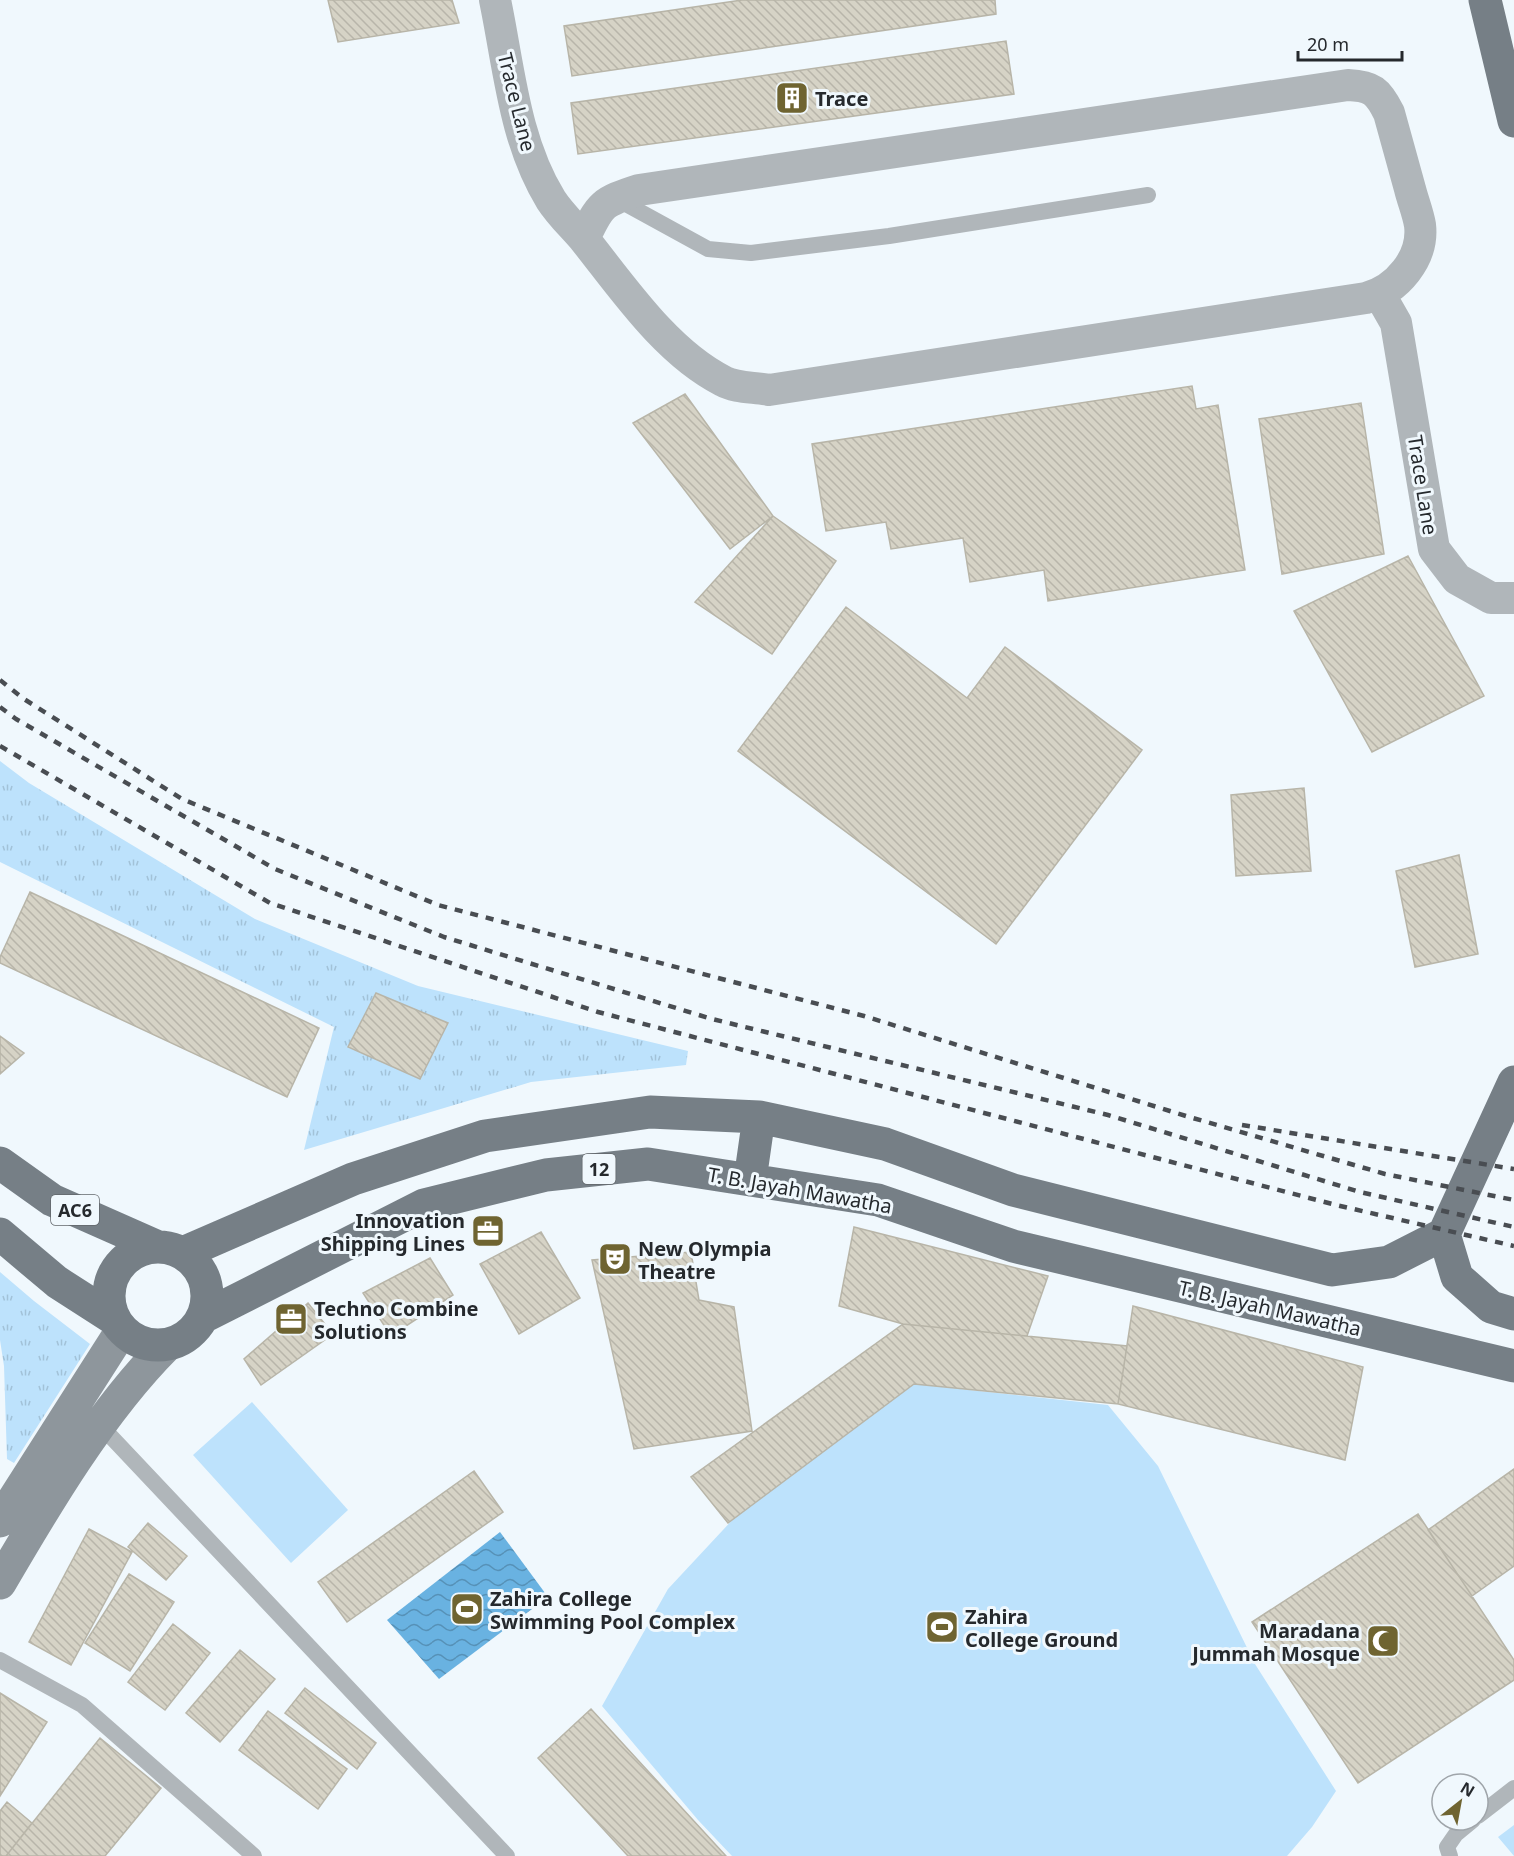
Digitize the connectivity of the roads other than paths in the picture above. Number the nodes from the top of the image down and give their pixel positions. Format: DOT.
graph roads {
  1 [pos="495,0"];
  2 [pos="1485,0"];
  3 [pos="1514,121"];
  4 [pos="1148,195"];
  5 [pos="614,198"];
  6 [pos="584,239"];
  7 [pos="1375,296"];
  8 [pos="1514,598"];
  9 [pos="1514,1082"];
  10 [pos="759,1117"];
  11 [pos="0,1163"];
  12 [pos="750,1180"];
  13 [pos="0,1234"];
  14 [pos="1444,1234"];
  15 [pos="169,1249"];
  16 [pos="1514,1314"];
  17 [pos="205,1316"];
  18 [pos="117,1324"];
  19 [pos="166,1346"];
  20 [pos="1514,1366"];
  21 [pos="100,1425"];
  22 [pos="0,1521"];
  23 [pos="0,1583"];
  24 [pos="0,1660"];
  25 [pos="1514,1788"];
  26 [pos="1490,1807"];
  27 [pos="1458,1832"];
  28 [pos="254,1856"];
  29 [pos="507,1856"];
  30 [pos="1450,1856"];
  1 -- 6 [label="street, Trace Lane"];
  2 -- 3 [label="main road"];
  4 -- 5 [label="lane"];
  5 -- 6 [label="street"];
  5 -- 7 [label="street"];
  6 -- 7 [label="street, Trace Lane"];
  7 -- 8 [label="street, Trace Lane"];
  9 -- 14 [label="main road"];
  10 -- 12 [label="main road"];
  10 -- 14 [label="main road"];
  10 -- 15 [label="main road"];
  11 -- 15 [label="main road, AC6"];
  12 -- 17 [label="main road, T. B. Jayah Mawatha / 12"];
  12 -- 20 [label="main road, T. B. Jayah Mawatha / 12"];
  13 -- 18 [label="main road"];
  14 -- 16 [label="main road"];
  15 -- 17 [label="main road"];
  15 -- 18 [label="main road"];
  17 -- 19 [label="main road"];
  18 -- 19 [label="main road"];
  18 -- 22 [label="main road"];
  19 -- 21 [label="main road"];
  21 -- 23 [label="main road"];
  21 -- 29 [label="lane"];
  24 -- 28 [label="lane"];
  25 -- 26 [label="lane"];
  27 -- 30 [label="lane"];
}
